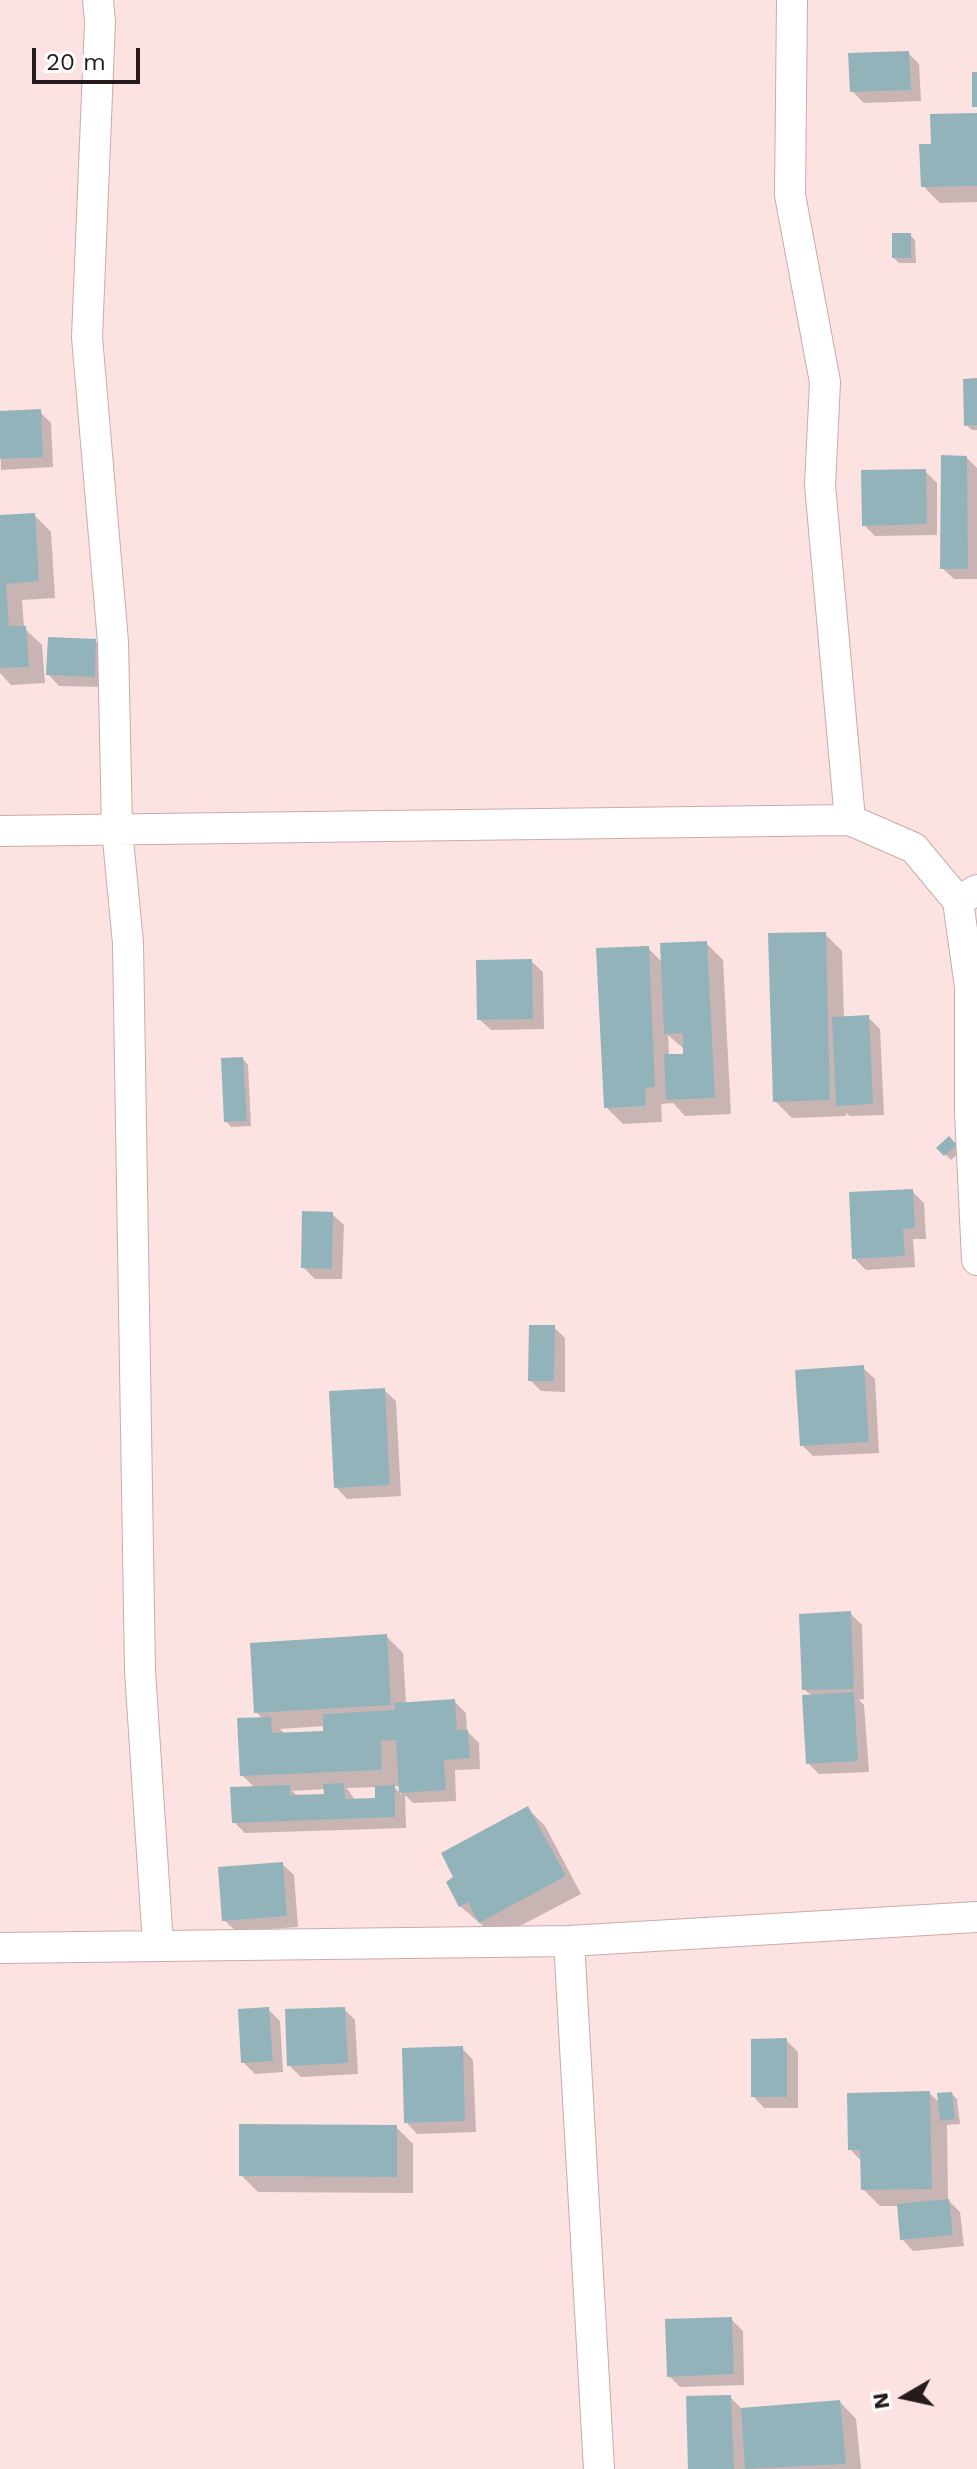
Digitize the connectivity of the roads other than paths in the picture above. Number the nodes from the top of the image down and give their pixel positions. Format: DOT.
graph roads {
  1 [pos="98,0"];
  2 [pos="792,0"];
  3 [pos="850,820"];
  4 [pos="117,829"];
  5 [pos="0,831"];
  6 [pos="967,896"];
  7 [pos="977,1260"];
  8 [pos="977,1917"];
  9 [pos="569,1941"];
  10 [pos="158,1945"];
  11 [pos="0,1948"];
  12 [pos="599,2469"];
  1 -- 4 [label="street"];
  2 -- 3 [label="street"];
  3 -- 4 [label="street"];
  3 -- 6 [label="street"];
  4 -- 5 [label="street"];
  4 -- 10 [label="street"];
  6 -- 7 [label="street"];
  8 -- 9 [label="street"];
  9 -- 10 [label="street"];
  9 -- 12 [label="street"];
  10 -- 11 [label="street"];
}
